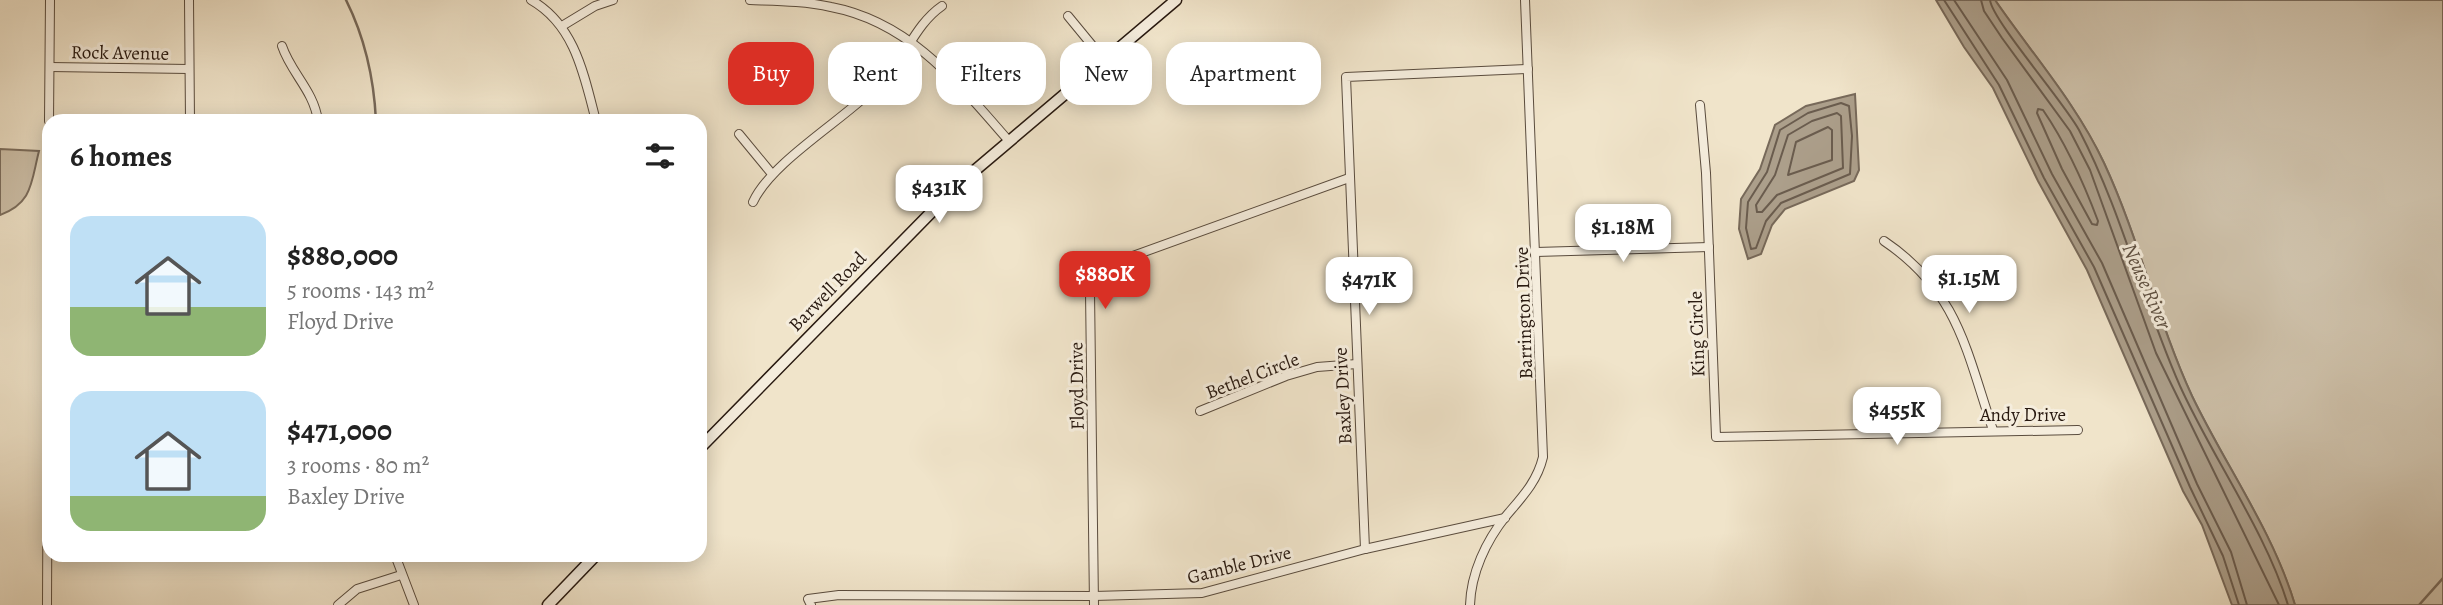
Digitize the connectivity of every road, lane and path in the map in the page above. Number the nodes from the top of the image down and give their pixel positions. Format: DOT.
graph roads {
  1 [pos="50,0"];
  2 [pos="190,0"];
  3 [pos="531,0"];
  4 [pos="614,0"];
  5 [pos="750,0"];
  6 [pos="1177,0"];
  7 [pos="1525,0"];
  8 [pos="942,6"];
  9 [pos="1068,16"];
  10 [pos="562,26"];
  11 [pos="911,41"];
  12 [pos="1089,42"];
  13 [pos="1127,42"];
  14 [pos="282,46"];
  15 [pos="50,67"];
  16 [pos="189,69"];
  17 [pos="1528,69"];
  18 [pos="1060,98"];
  19 [pos="1700,105"];
  20 [pos="49,114"];
  21 [pos="190,114"];
  22 [pos="316,114"];
  23 [pos="594,114"];
  24 [pos="739,134"];
  25 [pos="1008,140"];
  26 [pos="772,174"];
  27 [pos="1349,178"];
  28 [pos="753,202"];
  29 [pos="1884,241"];
  30 [pos="1709,247"];
  31 [pos="1536,252"];
  32 [pos="1356,364"];
  33 [pos="1200,411"];
  34 [pos="1993,430"];
  35 [pos="2078,430"];
  36 [pos="1716,437"];
  37 [pos="707,441"];
  38 [pos="1505,517"];
  39 [pos="1365,549"];
  40 [pos="47,562"];
  41 [pos="397,562"];
  42 [pos="589,562"];
  43 [pos="401,575"];
  44 [pos="1094,600"];
  45 [pos="810,602"];
  46 [pos="47,605"];
  47 [pos="338,605"];
  48 [pos="414,605"];
  49 [pos="548,605"];
  50 [pos="1470,605"];
  1 -- 15 [label="street"];
  2 -- 16 [label="street"];
  3 -- 10 [label="street"];
  4 -- 10 [label="street"];
  5 -- 11 [label="street"];
  6 -- 13 [label="street, Barwell Road"];
  7 -- 17 [label="street, Barrington Drive"];
  8 -- 11 [label="street"];
  9 -- 12 [label="street"];
  10 -- 23 [label="street"];
  11 -- 25 [label="street"];
  11 -- 26 [label="street"];
  14 -- 22 [label="street"];
  15 -- 16 [label="street, Rock Avenue"];
  15 -- 20 [label="street"];
  16 -- 21 [label="street"];
  17 -- 27 [label="street, Baxley Drive"];
  17 -- 31 [label="street, Barrington Drive"];
  18 -- 25 [label="street, Barwell Road"];
  19 -- 30 [label="street, King Circle"];
  24 -- 26 [label="street"];
  25 -- 37 [label="street, Barwell Road"];
  26 -- 28 [label="street"];
  27 -- 32 [label="street, Baxley Drive"];
  27 -- 44 [label="street, Floyd Drive"];
  29 -- 34 [label="street"];
  30 -- 31 [label="street"];
  30 -- 36 [label="street, King Circle"];
  31 -- 38 [label="street, Barrington Drive"];
  32 -- 33 [label="street, Bethel Circle"];
  32 -- 39 [label="street, Baxley Drive"];
  34 -- 35 [label="street, Andy Drive"];
  34 -- 36 [label="street, Andy Drive"];
  38 -- 39 [label="street, Gamble Drive"];
  38 -- 50 [label="street, Barrington Drive"];
  39 -- 44 [label="street, Gamble Drive"];
  40 -- 46 [label="street"];
  41 -- 43 [label="street"];
  42 -- 49 [label="street"];
  43 -- 47 [label="street"];
  43 -- 48 [label="street"];
  44 -- 45 [label="street, Gamble Drive"];
}
